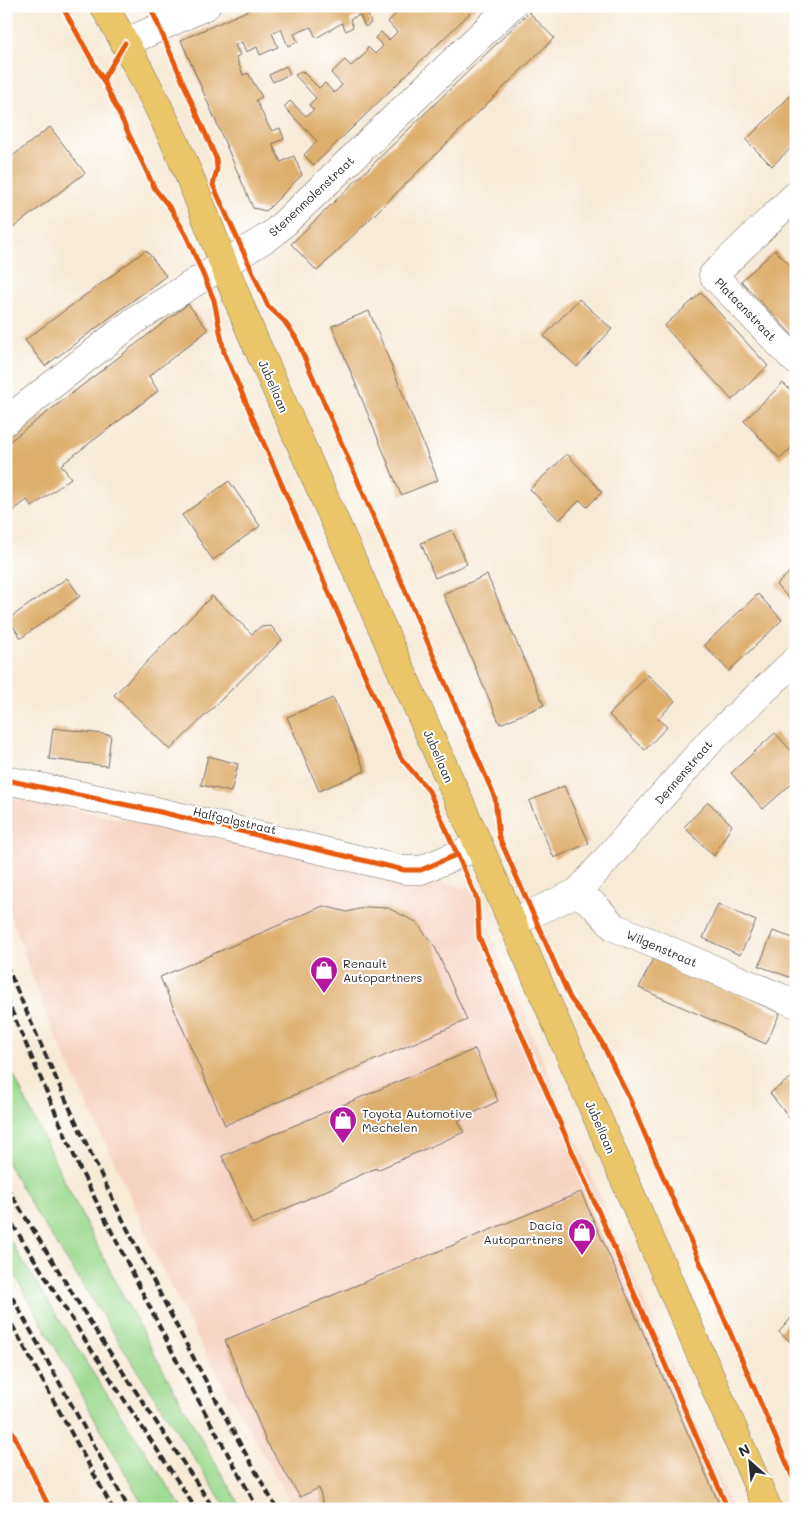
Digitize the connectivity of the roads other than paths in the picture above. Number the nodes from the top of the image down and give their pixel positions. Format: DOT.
graph roads {
  1 [pos="104,6"];
  2 [pos="206,6"];
  3 [pos="500,10"];
  4 [pos="125,43"];
  5 [pos="796,195"];
  6 [pos="222,265"];
  7 [pos="796,362"];
  8 [pos="6,421"];
  9 [pos="796,660"];
  10 [pos="6,780"];
  11 [pos="479,846"];
  12 [pos="578,892"];
  13 [pos="512,923"];
  14 [pos="796,1004"];
  15 [pos="768,1509"];
  1 -- 4 [label="main road, Jubellaan"];
  2 -- 4 [label="street"];
  3 -- 6 [label="street, Stenenmolenstraat"];
  4 -- 6 [label="main road, Jubellaan"];
  5 -- 7 [label="street, Plataanstraat"];
  6 -- 8 [label="street, Stenenmolenstraat"];
  6 -- 11 [label="main road, Jubellaan"];
  9 -- 12 [label="street, Dennenstraat"];
  10 -- 11 [label="street, Halfgalgstraat"];
  11 -- 13 [label="main road, Jubellaan"];
  12 -- 13 [label="street"];
  12 -- 14 [label="street, Wilgenstraat"];
  13 -- 15 [label="main road, Jubellaan"];
}
